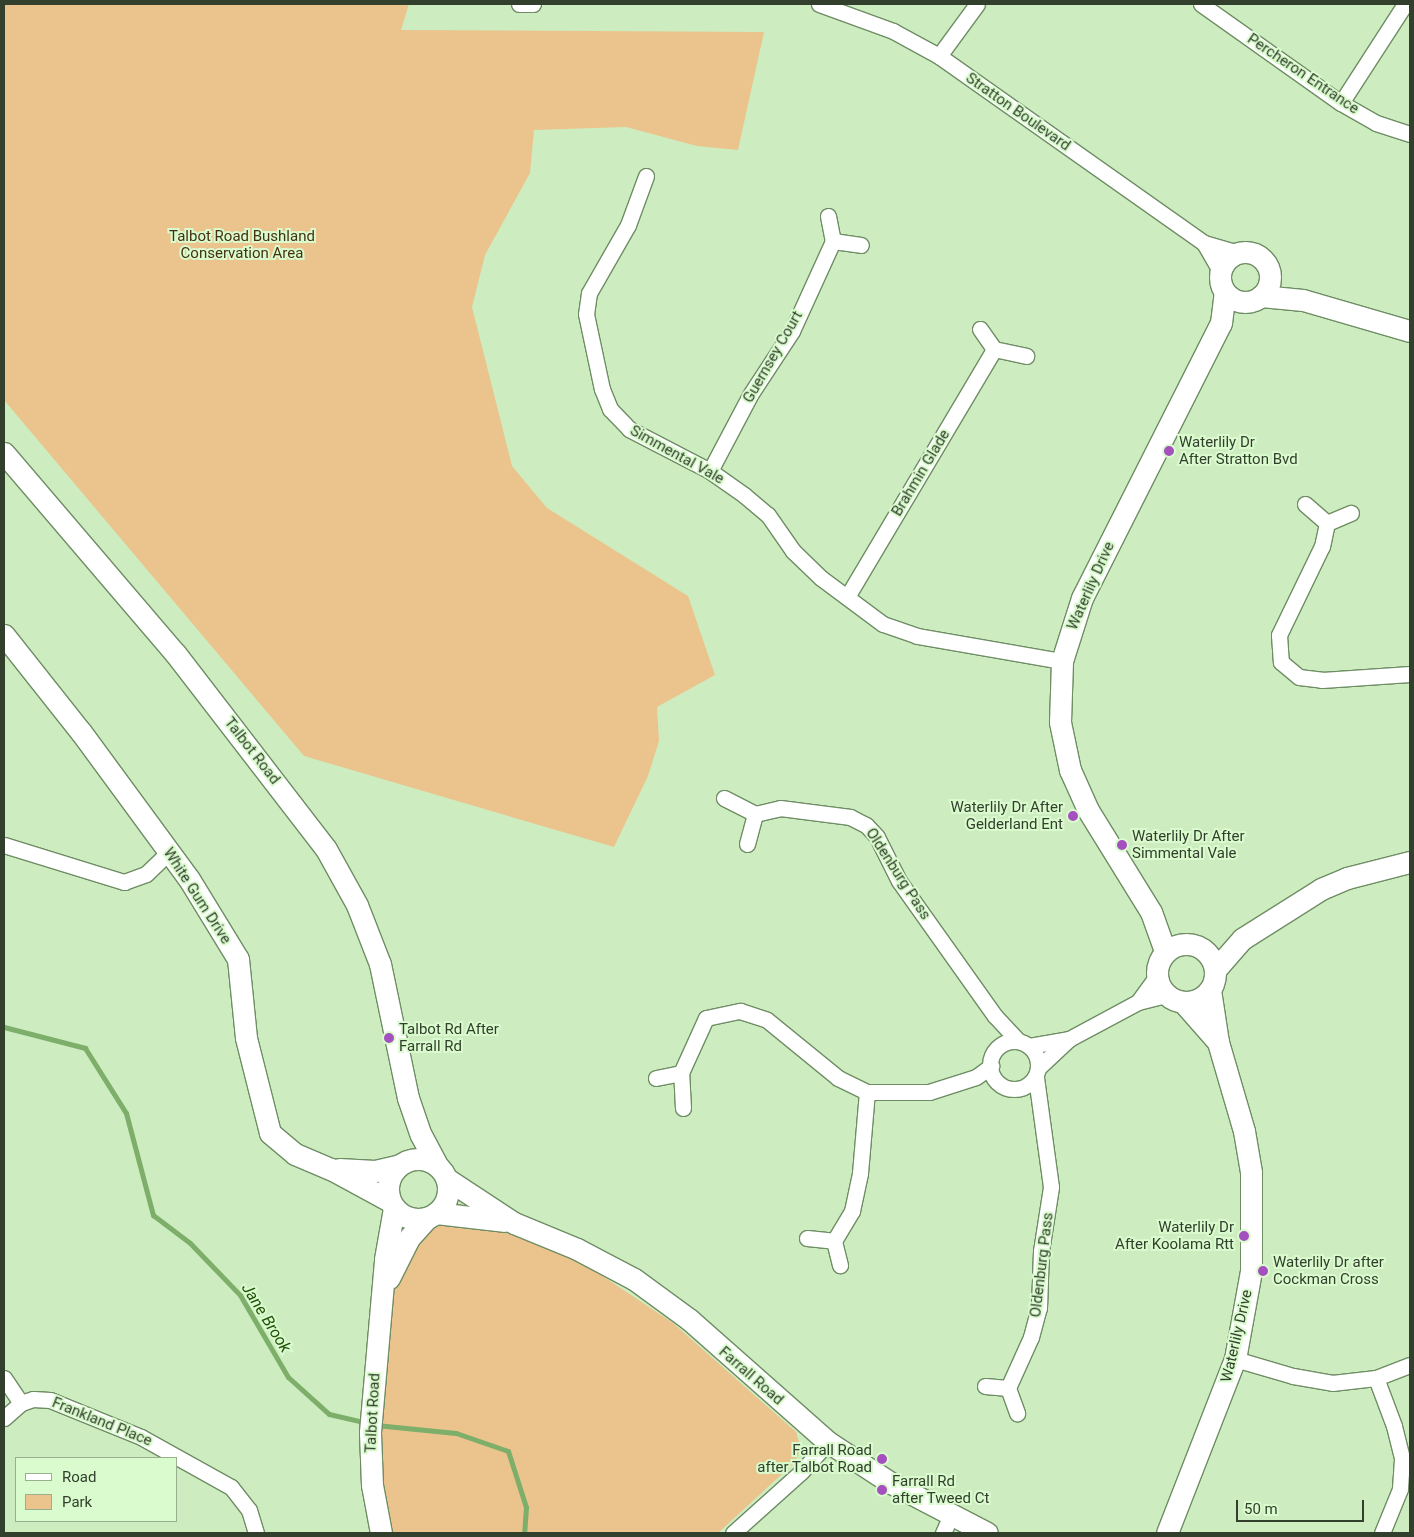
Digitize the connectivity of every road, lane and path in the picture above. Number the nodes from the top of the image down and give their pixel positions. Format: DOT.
graph roads {
  1 [pos="519,4"];
  2 [pos="533,4"];
  3 [pos="819,4"];
  4 [pos="977,4"];
  5 [pos="1201,4"];
  6 [pos="1405,4"];
  7 [pos="939,56"];
  8 [pos="1341,103"];
  9 [pos="1410,134"];
  10 [pos="646,176"];
  11 [pos="828,216"];
  12 [pos="833,241"];
  13 [pos="1204,243"];
  14 [pos="861,245"];
  15 [pos="1238,253"];
  16 [pos="1220,271"];
  17 [pos="1270,276"];
  18 [pos="1225,292"];
  19 [pos="1256,299"];
  20 [pos="1303,300"];
  21 [pos="1221,323"];
  22 [pos="980,329"];
  23 [pos="1410,331"];
  24 [pos="994,349"];
  25 [pos="1026,356"];
  26 [pos="4,453"];
  27 [pos="710,471"];
  28 [pos="1305,504"];
  29 [pos="1351,513"];
  30 [pos="1327,524"];
  31 [pos="847,597"];
  32 [pos="4,635"];
  33 [pos="1062,661"];
  34 [pos="1410,674"];
  35 [pos="724,798"];
  36 [pos="755,814"];
  37 [pos="748,844"];
  38 [pos="4,845"];
  39 [pos="169,852"];
  40 [pos="1410,862"];
  41 [pos="1242,939"];
  42 [pos="1183,947"];
  43 [pos="1213,980"];
  44 [pos="1169,991"];
  45 [pos="995,1016"];
  46 [pos="1069,1039"];
  47 [pos="1218,1042"];
  48 [pos="1023,1044"];
  49 [pos="998,1046"];
  50 [pos="993,1072"];
  51 [pos="681,1073"];
  52 [pos="1037,1073"];
  53 [pos="656,1078"];
  54 [pos="1022,1088"];
  55 [pos="867,1092"];
  56 [pos="408,1098"];
  57 [pos="1040,1107"];
  58 [pos="682,1108"];
  59 [pos="402,1163"];
  60 [pos="332,1169"];
  61 [pos="442,1172"];
  62 [pos="392,1204"];
  63 [pos="431,1216"];
  64 [pos="514,1223"];
  65 [pos="807,1238"];
  66 [pos="834,1241"];
  67 [pos="840,1265"];
  68 [pos="382,1292"];
  69 [pos="1235,1359"];
  70 [pos="1410,1365"];
  71 [pos="4,1378"];
  72 [pos="1376,1378"];
  73 [pos="985,1386"];
  74 [pos="1008,1388"];
  75 [pos="21,1403"];
  76 [pos="1017,1413"];
  77 [pos="4,1418"];
  78 [pos="828,1442"];
  79 [pos="947,1525"];
  80 [pos="256,1533"];
  81 [pos="381,1533"];
  82 [pos="733,1533"];
  83 [pos="987,1533"];
  84 [pos="1167,1533"];
  85 [pos="1382,1533"];
  1 -- 2 [label="street"];
  3 -- 7 [label="street, Stratton Boulevard"];
  4 -- 7 [label="street"];
  5 -- 8 [label="street, Percheron Entrance"];
  6 -- 8 [label="street"];
  7 -- 13 [label="street, Stratton Boulevard"];
  8 -- 9 [label="street, Percheron Entrance"];
  10 -- 27 [label="street, Simmental Vale"];
  11 -- 12 [label="street"];
  12 -- 14 [label="street"];
  12 -- 27 [label="street, Guernsey Court"];
  13 -- 15 [label="street, Stratton Boulevard"];
  13 -- 16 [label="street, Stratton Boulevard"];
  15 -- 16 [label="street"];
  15 -- 17 [label="street"];
  16 -- 18 [label="street"];
  17 -- 19 [label="street"];
  17 -- 20 [label="street"];
  18 -- 19 [label="street"];
  18 -- 21 [label="street, Waterlily Drive"];
  19 -- 20 [label="street"];
  19 -- 21 [label="street, Waterlily Drive"];
  20 -- 23 [label="street"];
  21 -- 33 [label="street, Waterlily Drive"];
  22 -- 24 [label="street"];
  24 -- 25 [label="street"];
  24 -- 31 [label="street, Brahmin Glade"];
  26 -- 56 [label="street, Talbot Road"];
  27 -- 31 [label="street, Simmental Vale"];
  28 -- 30 [label="street"];
  29 -- 30 [label="street"];
  30 -- 34 [label="street"];
  31 -- 33 [label="street, Simmental Vale"];
  32 -- 39 [label="street, White Gum Drive"];
  33 -- 42 [label="street, Waterlily Drive"];
  35 -- 36 [label="street"];
  36 -- 37 [label="street"];
  36 -- 45 [label="street, Oldenburg Pass"];
  38 -- 39 [label="street"];
  39 -- 60 [label="street, White Gum Drive"];
  40 -- 41 [label="street"];
  41 -- 42 [label="street"];
  41 -- 43 [label="street"];
  42 -- 43 [label="street"];
  42 -- 44 [label="street"];
  43 -- 44 [label="street"];
  43 -- 47 [label="street, Waterlily Drive"];
  44 -- 46 [label="street"];
  44 -- 47 [label="street, Waterlily Drive"];
  45 -- 48 [label="street, Oldenburg Pass"];
  45 -- 49 [label="street, Oldenburg Pass"];
  46 -- 48 [label="street"];
  46 -- 52 [label="street"];
  47 -- 69 [label="street, Waterlily Drive"];
  48 -- 49 [label="street"];
  48 -- 52 [label="street"];
  49 -- 50 [label="street"];
  50 -- 54 [label="street"];
  50 -- 55 [label="street"];
  51 -- 53 [label="street"];
  51 -- 55 [label="street"];
  51 -- 58 [label="street"];
  52 -- 54 [label="street"];
  52 -- 57 [label="street, Oldenburg Pass"];
  54 -- 57 [label="street"];
  55 -- 66 [label="street"];
  56 -- 59 [label="street, Talbot Road"];
  56 -- 61 [label="street, Talbot Road"];
  57 -- 74 [label="street, Oldenburg Pass"];
  59 -- 60 [label="street, White Gum Drive"];
  59 -- 61 [label="street"];
  59 -- 62 [label="street"];
  60 -- 62 [label="street, White Gum Drive"];
  61 -- 63 [label="street"];
  61 -- 64 [label="street, Farrall Road"];
  62 -- 63 [label="street"];
  62 -- 68 [label="street, Talbot Road"];
  63 -- 64 [label="street, Farrall Road"];
  63 -- 68 [label="street, Talbot Road"];
  64 -- 78 [label="street, Farrall Road"];
  65 -- 66 [label="street"];
  66 -- 67 [label="street"];
  68 -- 81 [label="street, Talbot Road"];
  69 -- 72 [label="street"];
  69 -- 84 [label="street, Waterlily Drive"];
  70 -- 72 [label="street"];
  71 -- 75 [label="street"];
  72 -- 85 [label="street"];
  73 -- 74 [label="street"];
  74 -- 76 [label="street"];
  75 -- 77 [label="street"];
  75 -- 80 [label="street, Frankland Place"];
  78 -- 79 [label="street, Farrall Road"];
  78 -- 82 [label="street"];
  79 -- 83 [label="street, Farrall Road"];
}
